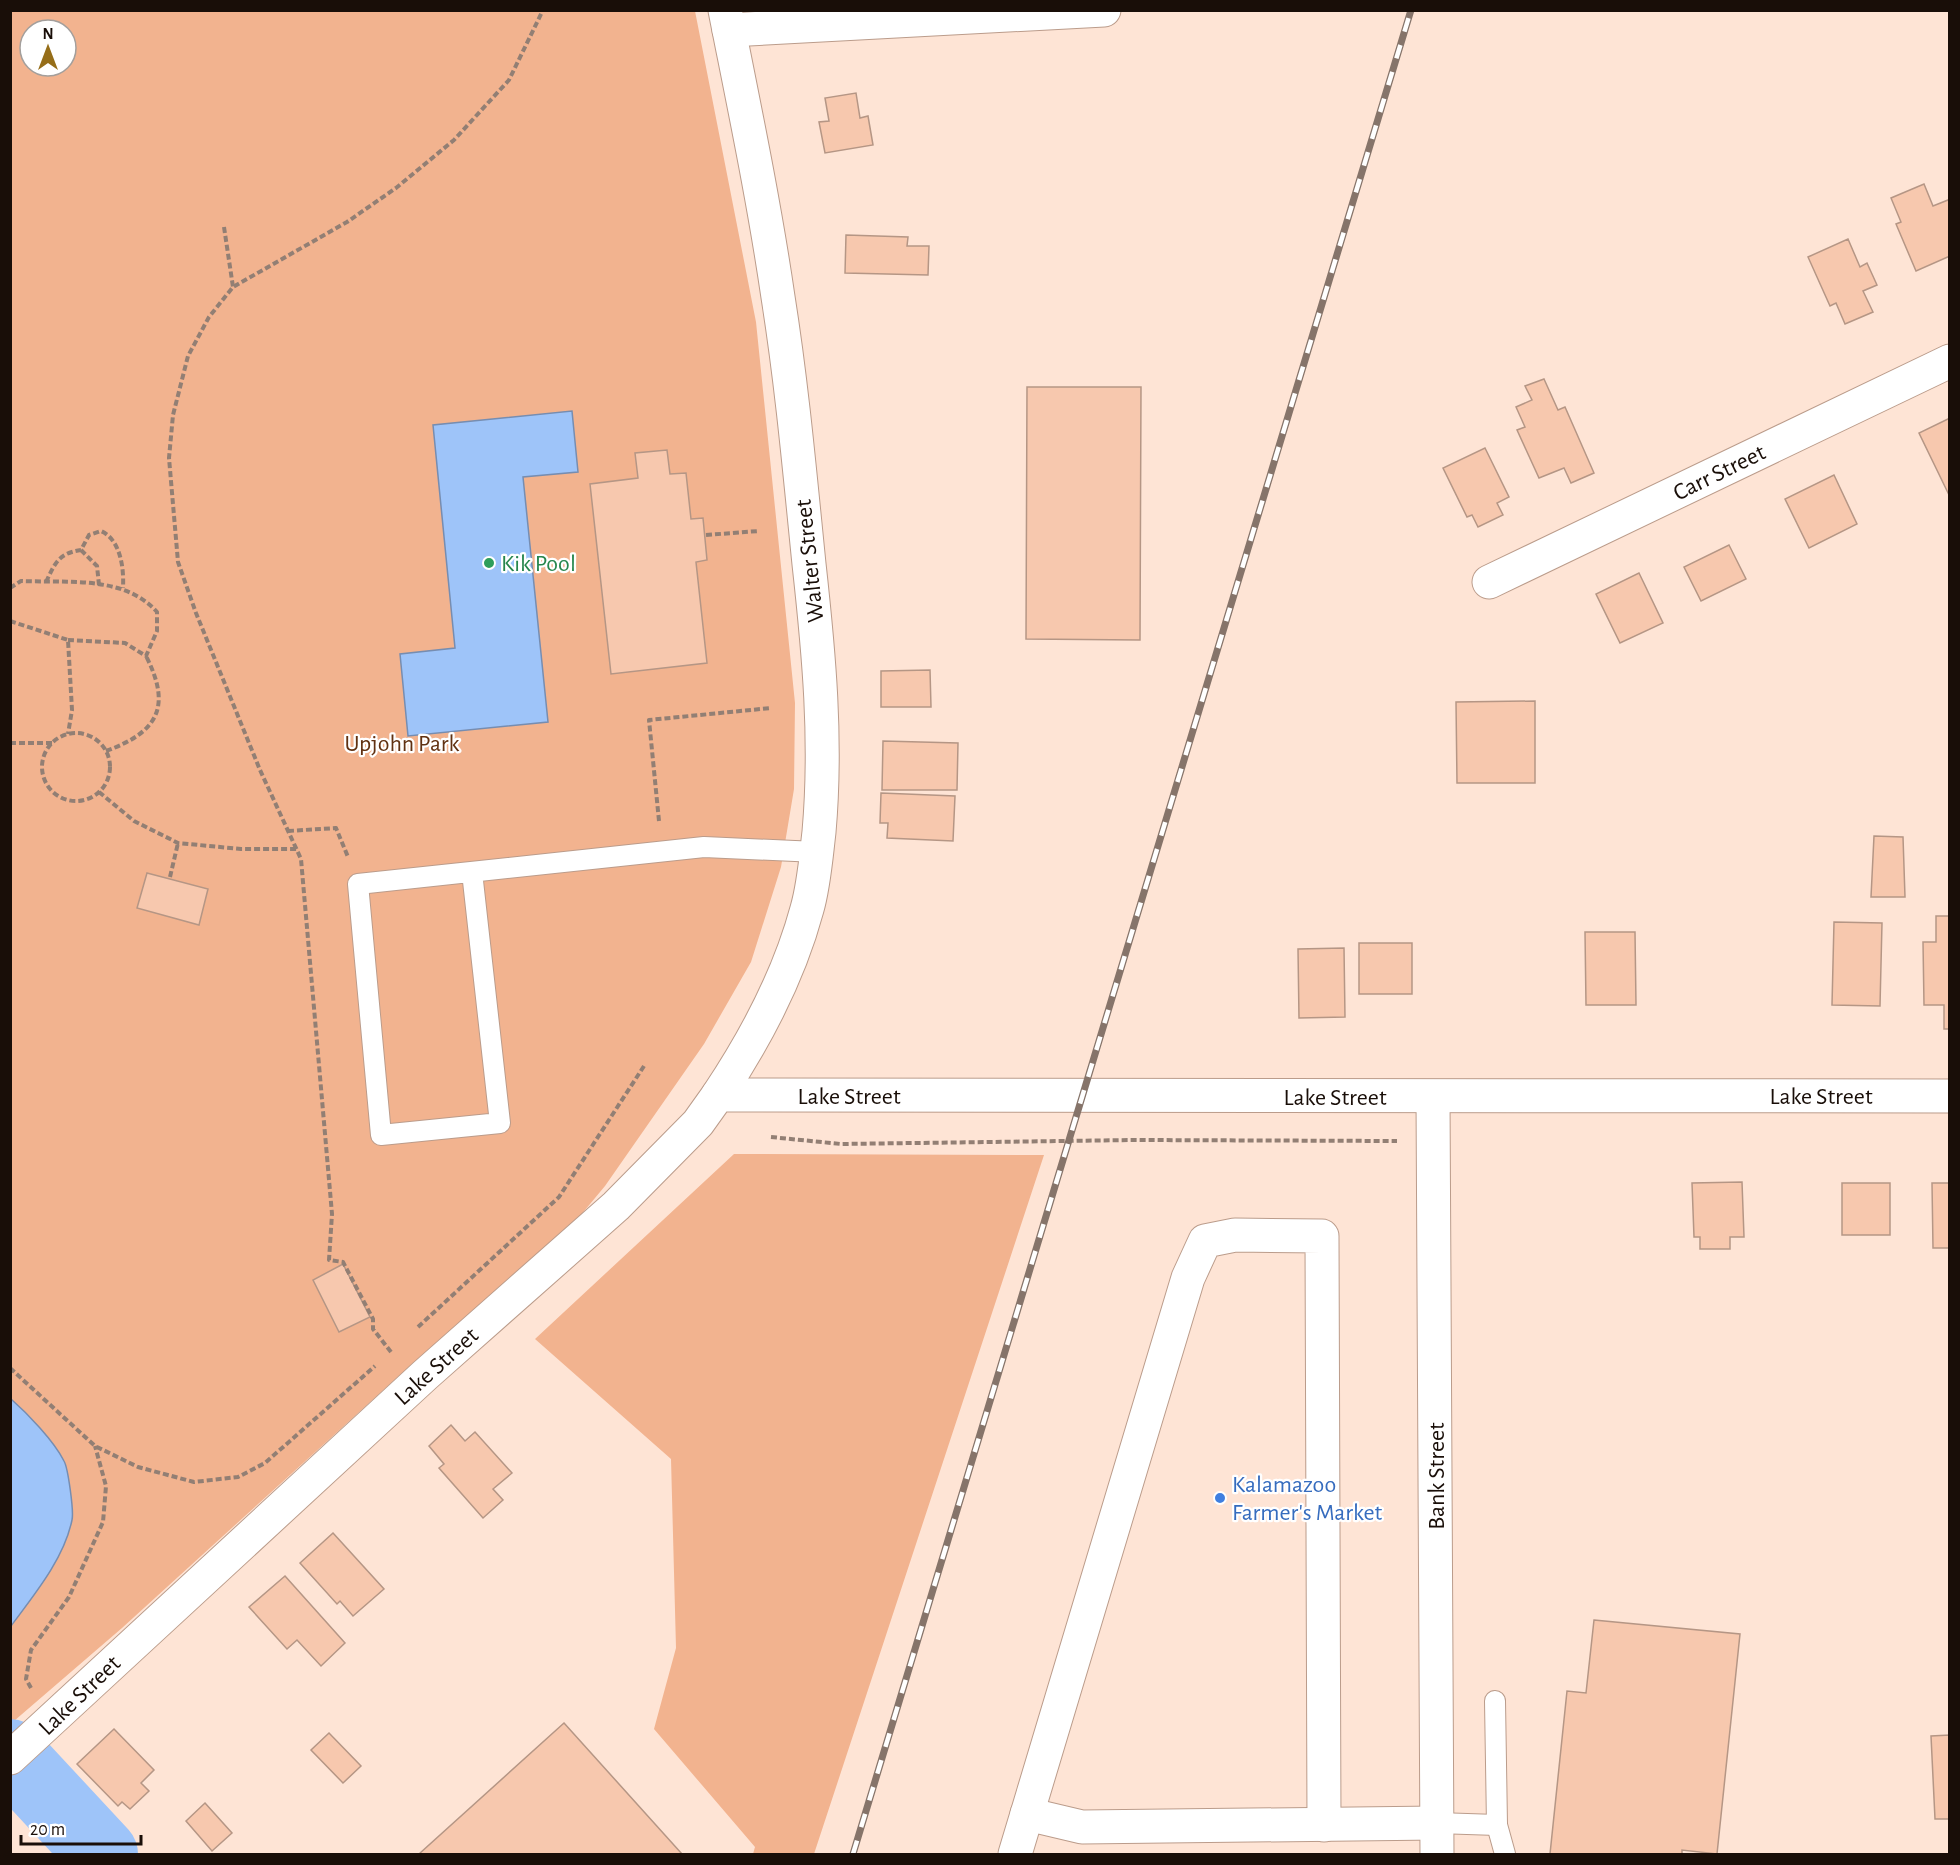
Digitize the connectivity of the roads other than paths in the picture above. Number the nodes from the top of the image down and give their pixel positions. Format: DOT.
graph roads {
  1 [pos="1104,10"];
  2 [pos="727,20"];
  3 [pos="1950,362"];
  4 [pos="1489,582"];
  5 [pos="817,852"];
  6 [pos="472,872"];
  7 [pos="718,1095"];
  8 [pos="1950,1096"];
  9 [pos="1433,1097"];
  10 [pos="1496,1701"];
  11 [pos="31,1739"];
  12 [pos="1027,1814"];
  13 [pos="1324,1825"];
  14 [pos="1497,1825"];
  15 [pos="1437,1839"];
  16 [pos="1015,1854"];
  17 [pos="1505,1854"];
  1 -- 2 [label="street"];
  2 -- 5 [label="street, Walter Street"];
  3 -- 4 [label="street, Carr Street"];
  5 -- 6 [label="lane"];
  5 -- 7 [label="street, Walter Street"];
  6 -- 6 [label="lane"];
  7 -- 9 [label="street, Lake Street"];
  7 -- 11 [label="street, Lake Street"];
  8 -- 9 [label="street, Lake Street"];
  9 -- 15 [label="street, Bank Street"];
  10 -- 14 [label="lane"];
  12 -- 13 [label="street"];
  12 -- 13 [label="street"];
  12 -- 16 [label="street"];
  13 -- 15 [label="street"];
  14 -- 15 [label="lane"];
  14 -- 17 [label="lane"];
}
